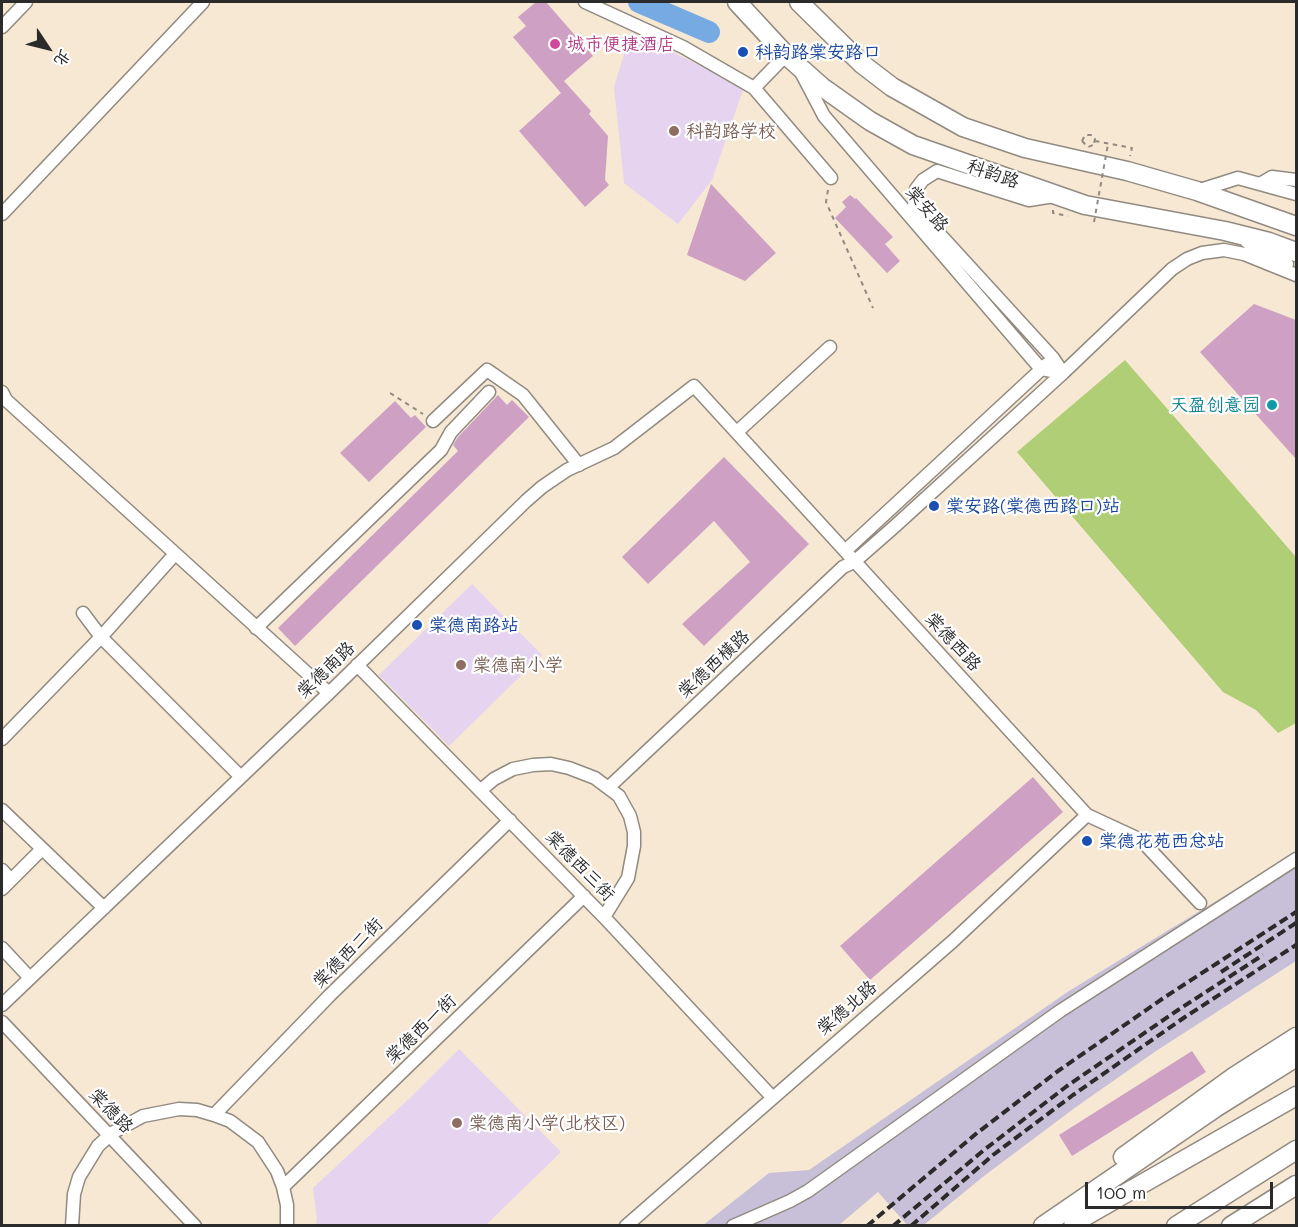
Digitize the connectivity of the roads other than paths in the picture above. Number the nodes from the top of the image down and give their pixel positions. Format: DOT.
graph roads {
  1 [pos="26,2"];
  2 [pos="202,2"];
  3 [pos="585,2"];
  4 [pos="737,2"];
  5 [pos="799,2"];
  6 [pos="602,6"];
  7 [pos="2,27"];
  8 [pos="792,60"];
  9 [pos="754,88"];
  10 [pos="831,178"];
  11 [pos="1296,180"];
  12 [pos="1260,184"];
  13 [pos="1197,191"];
  14 [pos="1296,194"];
  15 [pos="1056,195"];
  16 [pos="2,214"];
  17 [pos="1296,226"];
  18 [pos="1225,231"];
  19 [pos="1296,252"];
  20 [pos="1296,270"];
  21 [pos="1296,275"];
  22 [pos="830,347"];
  23 [pos="1053,358"];
  24 [pos="1041,369"];
  25 [pos="1063,373"];
  26 [pos="694,386"];
  27 [pos="2,392"];
  28 [pos="489,392"];
  29 [pos="433,421"];
  30 [pos="737,432"];
  31 [pos="579,465"];
  32 [pos="845,551"];
  33 [pos="176,554"];
  34 [pos="849,564"];
  35 [pos="83,614"];
  36 [pos="256,628"];
  37 [pos="101,637"];
  38 [pos="357,665"];
  39 [pos="329,693"];
  40 [pos="2,739"];
  41 [pos="241,777"];
  42 [pos="609,787"];
  43 [pos="481,790"];
  44 [pos="2,810"];
  45 [pos="1086,814"];
  46 [pos="510,820"];
  47 [pos="42,849"];
  48 [pos="1296,859"];
  49 [pos="2,870"];
  50 [pos="11,880"];
  51 [pos="2,889"];
  52 [pos="584,896"];
  53 [pos="1200,903"];
  54 [pos="104,908"];
  55 [pos="604,917"];
  56 [pos="2,948"];
  57 [pos="30,978"];
  58 [pos="2,1005"];
  59 [pos="2,1022"];
  60 [pos="1296,1036"];
  61 [pos="1296,1057"];
  62 [pos="1296,1096"];
  63 [pos="772,1097"];
  64 [pos="214,1115"];
  65 [pos="110,1135"];
  66 [pos="1296,1150"];
  67 [pos="1296,1185"];
  68 [pos="283,1187"];
  69 [pos="1068,1219"];
  70 [pos="72,1226"];
  71 [pos="195,1226"];
  72 [pos="287,1226"];
  73 [pos="626,1226"];
  74 [pos="733,1226"];
  75 [pos="1043,1226"];
  76 [pos="1176,1226"];
  77 [pos="1231,1226"];
  1 -- 7 [label="street"];
  2 -- 16 [label="street"];
  3 -- 6 [label="street"];
  4 -- 8 [label="highway, 科韵路"];
  5 -- 13 [label="highway, 科韵路"];
  6 -- 9 [label="street"];
  8 -- 9 [label="street"];
  8 -- 15 [label="highway, 科韵路"];
  8 -- 24 [label="street, 棠安路"];
  9 -- 10 [label="street"];
  11 -- 12 [label="street"];
  12 -- 13 [label="street"];
  12 -- 14 [label="street"];
  13 -- 17 [label="highway, 科韵路"];
  15 -- 18 [label="highway, 科韵路"];
  15 -- 23 [label="street, 棠安路"];
  18 -- 19 [label="highway, 科韵路"];
  18 -- 20 [label="street"];
  21 -- 25 [label="street"];
  22 -- 30 [label="street"];
  23 -- 24 [label="street"];
  23 -- 25 [label="street, 棠安路"];
  24 -- 25 [label="street"];
  24 -- 32 [label="street"];
  25 -- 34 [label="street"];
  26 -- 30 [label="street, 棠德西路"];
  26 -- 31 [label="street, 棠德南路"];
  27 -- 33 [label="street"];
  28 -- 36 [label="street"];
  29 -- 31 [label="street"];
  30 -- 32 [label="street, 棠德西路"];
  31 -- 38 [label="street, 棠德南路"];
  32 -- 34 [label="street, 棠德西路"];
  33 -- 36 [label="street"];
  33 -- 37 [label="street"];
  34 -- 42 [label="street, 棠德西横路"];
  34 -- 45 [label="street, 棠德西路"];
  35 -- 37 [label="street"];
  36 -- 39 [label="street"];
  37 -- 40 [label="street"];
  37 -- 41 [label="street"];
  38 -- 39 [label="street, 棠德南路"];
  38 -- 43 [label="street, 棠德西三街"];
  39 -- 41 [label="street, 棠德南路"];
  41 -- 54 [label="street, 棠德南路"];
  42 -- 43 [label="street"];
  42 -- 55 [label="street"];
  43 -- 46 [label="street, 棠德西三街"];
  44 -- 47 [label="street"];
  45 -- 53 [label="street, 棠德西路"];
  45 -- 63 [label="street, 棠德北路"];
  46 -- 52 [label="street, 棠德西三街"];
  46 -- 64 [label="street, 棠德西二街"];
  47 -- 50 [label="street"];
  47 -- 54 [label="street"];
  48 -- 74 [label="street"];
  49 -- 50 [label="street"];
  50 -- 51 [label="street"];
  52 -- 55 [label="street, 棠德西三街"];
  52 -- 68 [label="street, 棠德西一街"];
  54 -- 57 [label="street, 棠德南路"];
  55 -- 63 [label="street, 棠德西三街"];
  56 -- 57 [label="street"];
  57 -- 58 [label="street, 棠德南路"];
  59 -- 65 [label="street, 棠德路"];
  60 -- 69 [label="highway"];
  61 -- 69 [label="highway"];
  62 -- 69 [label="highway"];
  63 -- 73 [label="street, 棠德北路"];
  64 -- 65 [label="street"];
  64 -- 68 [label="street"];
  65 -- 70 [label="street"];
  65 -- 71 [label="street, 棠德路"];
  66 -- 76 [label="highway"];
  67 -- 77 [label="highway"];
  68 -- 72 [label="street"];
  69 -- 75 [label="highway"];
}
